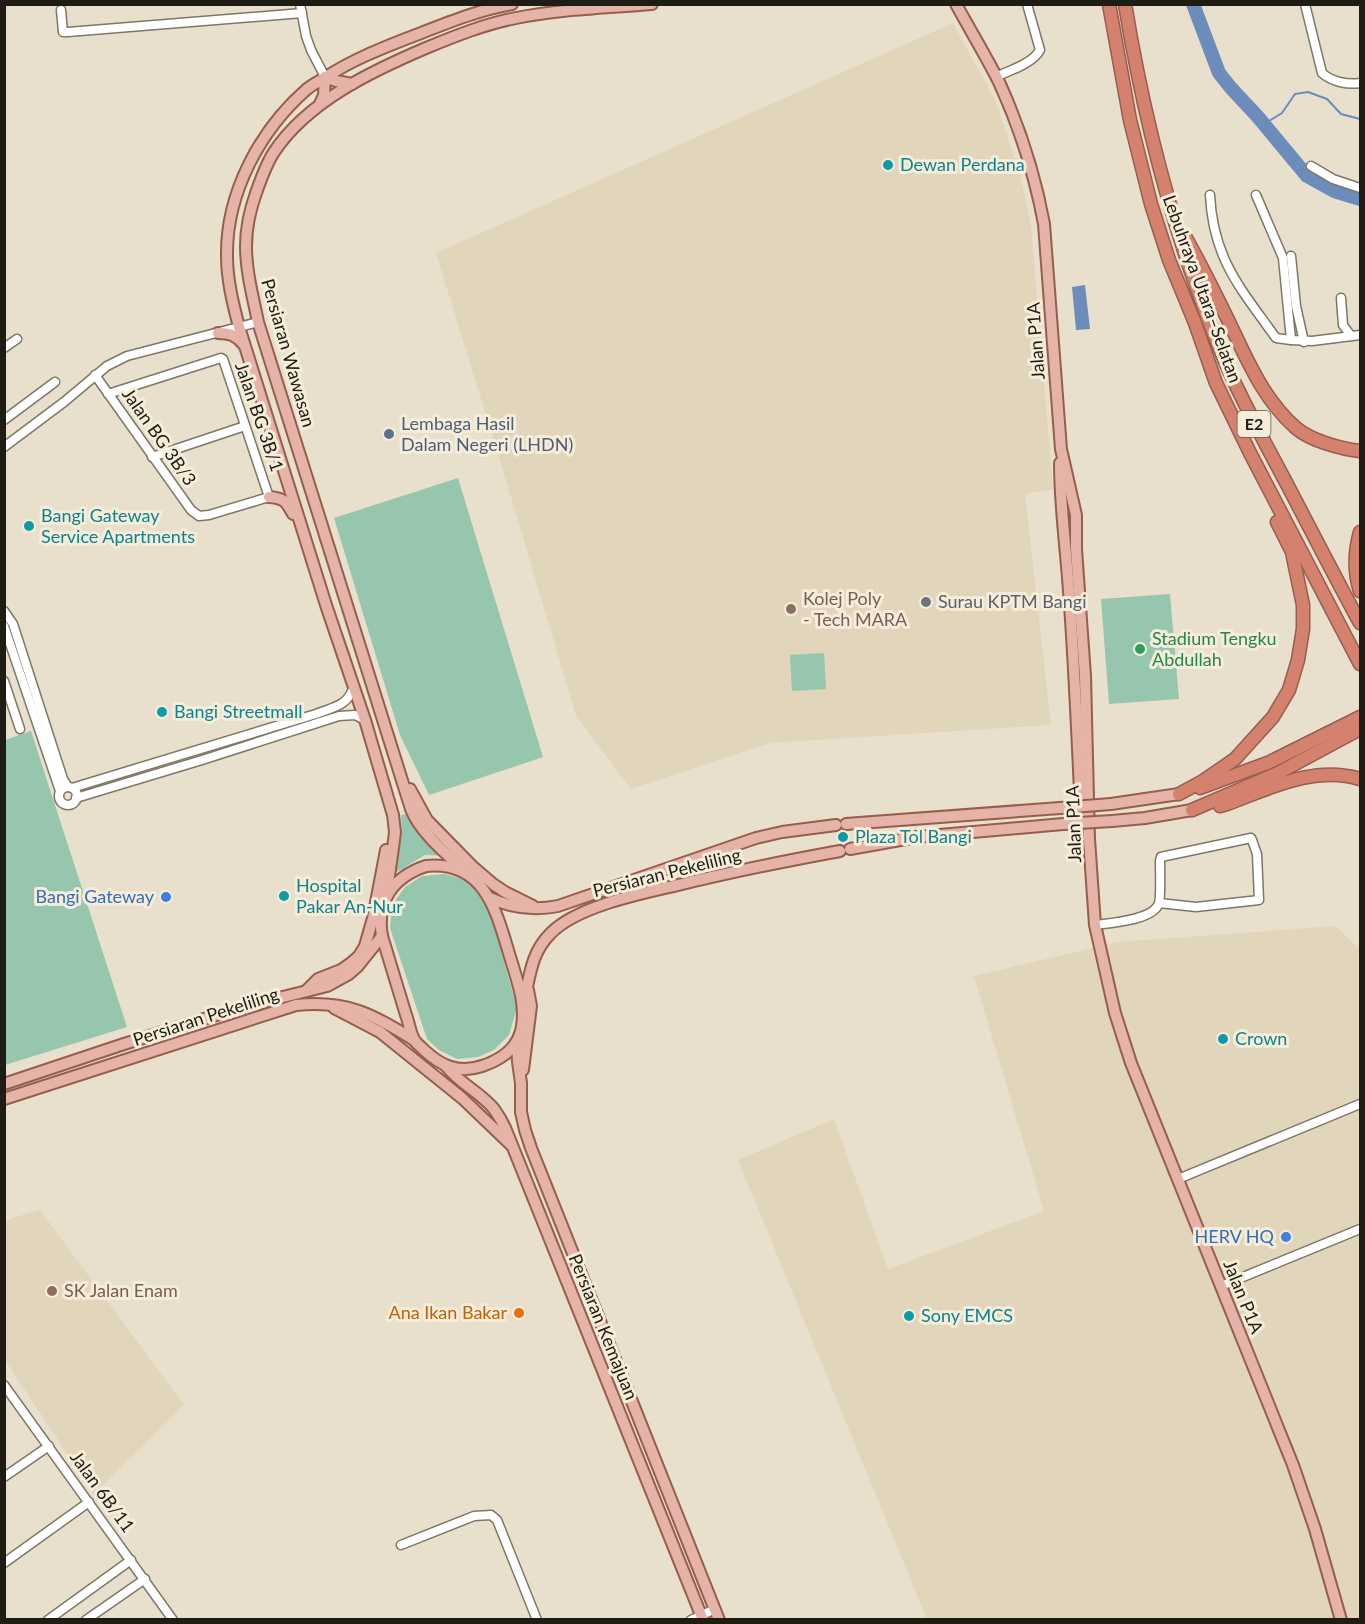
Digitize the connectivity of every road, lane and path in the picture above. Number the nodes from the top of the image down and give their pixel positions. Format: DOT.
graph roads {
  1 [pos="512,4"];
  2 [pos="548,4"];
  3 [pos="563,4"];
  4 [pos="652,4"];
  5 [pos="956,4"];
  6 [pos="1027,4"];
  7 [pos="1109,4"];
  8 [pos="1125,4"];
  9 [pos="1305,4"];
  10 [pos="301,9"];
  11 [pos="585,9"];
  12 [pos="61,10"];
  13 [pos="535,14"];
  14 [pos="325,77"];
  15 [pos="996,77"];
  16 [pos="1360,83"];
  17 [pos="352,84"];
  18 [pos="320,104"];
  19 [pos="1311,166"];
  20 [pos="1360,188"];
  21 [pos="1210,195"];
  22 [pos="1256,195"];
  23 [pos="1173,213"];
  24 [pos="1291,256"];
  25 [pos="1341,298"];
  26 [pos="234,307"];
  27 [pos="258,322"];
  28 [pos="239,327"];
  29 [pos="221,332"];
  30 [pos="1356,335"];
  31 [pos="17,339"];
  32 [pos="1291,340"];
  33 [pos="1304,342"];
  34 [pos="245,347"];
  35 [pos="4,348"];
  36 [pos="95,375"];
  37 [pos="55,382"];
  38 [pos="1216,383"];
  39 [pos="108,394"];
  40 [pos="4,420"];
  41 [pos="245,426"];
  42 [pos="4,447"];
  43 [pos="1360,451"];
  44 [pos="153,456"];
  45 [pos="269,497"];
  46 [pos="300,524"];
  47 [pos="1360,532"];
  48 [pos="1360,591"];
  49 [pos="4,610"];
  50 [pos="1360,623"];
  51 [pos="4,626"];
  52 [pos="1360,664"];
  53 [pos="4,681"];
  54 [pos="354,686"];
  55 [pos="366,720"];
  56 [pos="1358,724"];
  57 [pos="20,729"];
  58 [pos="401,775"];
  59 [pos="1360,779"];
  60 [pos="67,789"];
  61 [pos="1179,794"];
  62 [pos="76,798"];
  63 [pos="1192,810"];
  64 [pos="393,815"];
  65 [pos="468,874"];
  66 [pos="386,897"];
  67 [pos="490,898"];
  68 [pos="1159,903"];
  69 [pos="542,909"];
  70 [pos="1095,925"];
  71 [pos="382,936"];
  72 [pos="527,987"];
  73 [pos="306,991"];
  74 [pos="326,1004"];
  75 [pos="523,1005"];
  76 [pos="414,1040"];
  77 [pos="517,1042"];
  78 [pos="446,1066"];
  79 [pos="521,1083"];
  80 [pos="4,1084"];
  81 [pos="4,1099"];
  82 [pos="1360,1104"];
  83 [pos="513,1148"];
  84 [pos="1178,1179"];
  85 [pos="1360,1229"];
  86 [pos="1221,1286"];
  87 [pos="5,1385"];
  88 [pos="49,1446"];
  89 [pos="4,1477"];
  90 [pos="89,1502"];
  91 [pos="401,1545"];
  92 [pos="131,1560"];
  93 [pos="4,1563"];
  94 [pos="145,1579"];
  95 [pos="717,1614"];
  96 [pos="703,1617"];
  97 [pos="48,1620"];
  98 [pos="86,1620"];
  99 [pos="173,1620"];
  100 [pos="537,1620"];
  101 [pos="691,1620"];
  102 [pos="1341,1620"];
  1 -- 14 [label="main road, Persiaran Wawasan"];
  2 -- 13 [label="main road"];
  3 -- 11 [label="main road"];
  4 -- 11 [label="main road, Persiaran Wawasan"];
  5 -- 15 [label="main road, Jalan P1A"];
  6 -- 15 [label="street"];
  7 -- 38 [label="highway, Lebuhraya Utara–Selatan / E2"];
  8 -- 23 [label="highway, Lebuhraya Utara–Selatan / E2"];
  9 -- 16 [label="street"];
  10 -- 12 [label="street"];
  10 -- 14 [label="street"];
  11 -- 13 [label="main road, Persiaran Wawasan"];
  13 -- 17 [label="main road, Persiaran Wawasan"];
  14 -- 17 [label="main road"];
  14 -- 18 [label="main road"];
  14 -- 26 [label="main road, Persiaran Wawasan"];
  15 -- 70 [label="main road, Jalan P1A"];
  17 -- 18 [label="main road, Persiaran Wawasan"];
  18 -- 27 [label="main road, Persiaran Wawasan"];
  19 -- 20 [label="street"];
  21 -- 32 [label="street"];
  22 -- 32 [label="street"];
  23 -- 43 [label="highway"];
  23 -- 50 [label="highway, Lebuhraya Utara–Selatan / E2"];
  24 -- 33 [label="street"];
  25 -- 30 [label="street"];
  26 -- 28 [label="main road, Persiaran Wawasan"];
  26 -- 29 [label="main road"];
  27 -- 28 [label="street"];
  27 -- 58 [label="main road, Persiaran Wawasan"];
  28 -- 29 [label="street"];
  28 -- 34 [label="main road, Persiaran Wawasan"];
  29 -- 34 [label="main road"];
  29 -- 36 [label="street"];
  30 -- 33 [label="street"];
  31 -- 35 [label="street"];
  32 -- 33 [label="street"];
  34 -- 46 [label="main road, Persiaran Wawasan"];
  36 -- 39 [label="street, Jalan BG 3B/3"];
  36 -- 42 [label="street"];
  37 -- 40 [label="street"];
  38 -- 52 [label="highway, Lebuhraya Utara–Selatan / E2"];
  38 -- 61 [label="highway"];
  39 -- 41 [label="street, Jalan BG 3B/1"];
  39 -- 44 [label="street, Jalan BG 3B/3"];
  41 -- 44 [label="street"];
  41 -- 45 [label="street, Jalan BG 3B/1"];
  44 -- 45 [label="street, Jalan BG 3B/3"];
  45 -- 46 [label="main road"];
  46 -- 54 [label="main road, Persiaran Wawasan"];
  47 -- 48 [label="highway"];
  49 -- 60 [label="street"];
  51 -- 60 [label="street"];
  53 -- 57 [label="street"];
  54 -- 55 [label="main road, Persiaran Wawasan"];
  54 -- 60 [label="street"];
  55 -- 62 [label="street"];
  55 -- 64 [label="main road, Persiaran Wawasan"];
  56 -- 61 [label="highway"];
  56 -- 63 [label="highway"];
  58 -- 65 [label="main road, Persiaran Wawasan"];
  58 -- 69 [label="main road"];
  59 -- 63 [label="highway"];
  60 -- 62 [label="street"];
  60 -- 62 [label="street"];
  61 -- 69 [label="main road, Persiaran Pekeliling, bridge"];
  63 -- 72 [label="main road, Persiaran Pekeliling, bridge"];
  64 -- 66 [label="main road, Persiaran Wawasan"];
  64 -- 73 [label="main road"];
  65 -- 66 [label="main road"];
  65 -- 67 [label="main road"];
  66 -- 71 [label="main road"];
  67 -- 69 [label="main road, Persiaran Pekeliling"];
  67 -- 75 [label="main road"];
  68 -- 68 [label="street"];
  68 -- 70 [label="street"];
  70 -- 84 [label="main road, Jalan P1A"];
  71 -- 73 [label="main road, Persiaran Pekeliling"];
  71 -- 76 [label="main road"];
  72 -- 75 [label="main road, Persiaran Pekeliling"];
  72 -- 79 [label="main road"];
  73 -- 80 [label="main road, Persiaran Pekeliling"];
  74 -- 76 [label="main road, Persiaran Pekeliling"];
  74 -- 81 [label="main road, Persiaran Pekeliling"];
  74 -- 83 [label="main road"];
  75 -- 77 [label="main road"];
  76 -- 78 [label="main road"];
  77 -- 78 [label="main road"];
  77 -- 79 [label="main road, Persiaran Kemajuan"];
  78 -- 83 [label="main road, Persiaran Kemajuan"];
  79 -- 95 [label="main road, Persiaran Kemajuan"];
  82 -- 84 [label="street"];
  83 -- 96 [label="main road, Persiaran Kemajuan"];
  84 -- 86 [label="main road, Jalan P1A"];
  85 -- 86 [label="street"];
  86 -- 102 [label="main road, Jalan P1A"];
  87 -- 88 [label="street, Jalan 6B/11"];
  88 -- 89 [label="street"];
  88 -- 90 [label="street, Jalan 6B/11"];
  90 -- 92 [label="street, Jalan 6B/11"];
  90 -- 93 [label="street"];
  91 -- 100 [label="street"];
  92 -- 94 [label="street, Jalan 6B/11"];
  92 -- 97 [label="street"];
  94 -- 98 [label="street"];
  94 -- 99 [label="street, Jalan 6B/11"];
  95 -- 96 [label="street"];
  96 -- 101 [label="street"];
}
